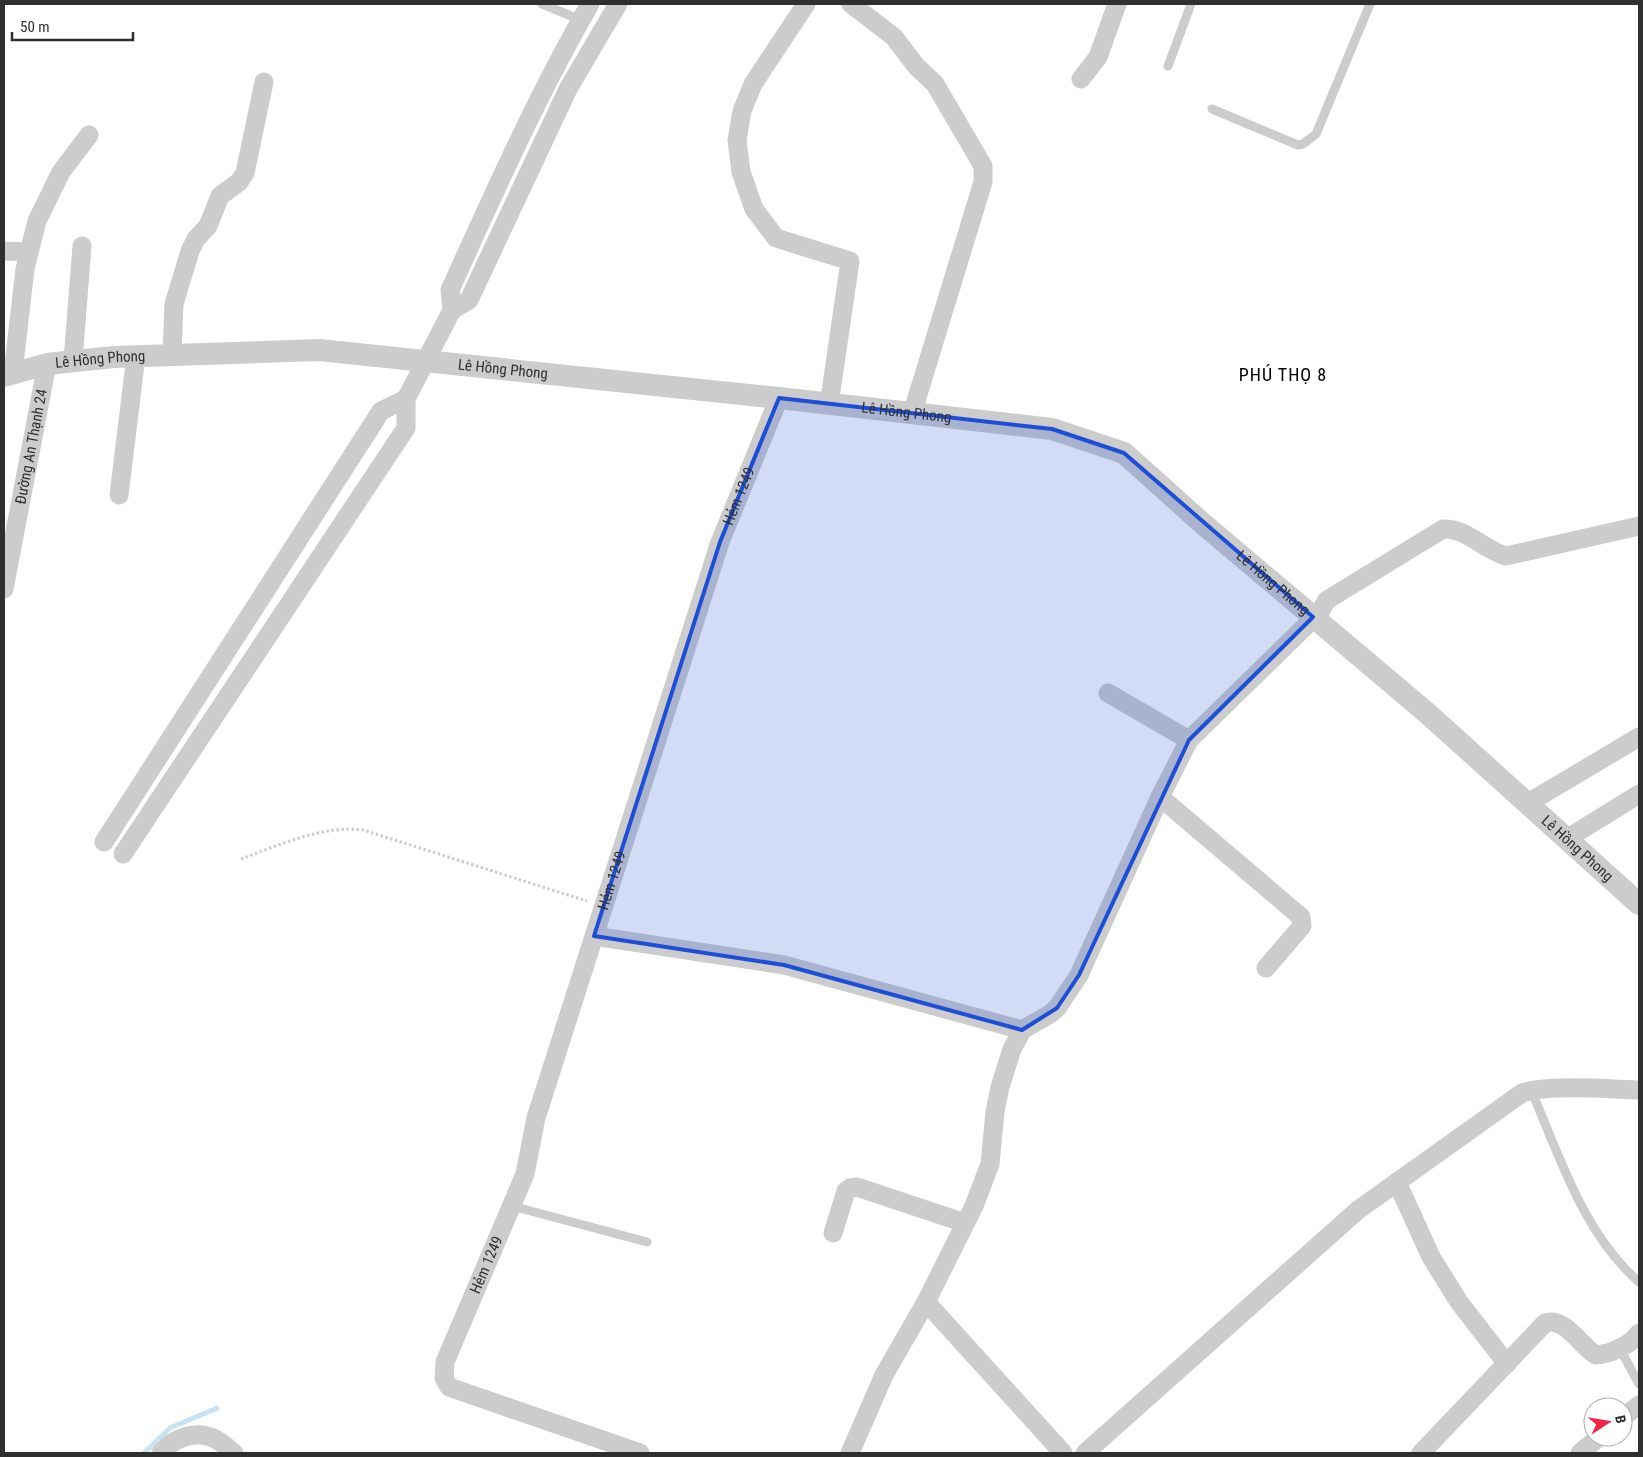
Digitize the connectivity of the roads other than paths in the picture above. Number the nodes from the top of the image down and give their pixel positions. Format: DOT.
graph roads {
  1 [pos="542,4"];
  2 [pos="618,4"];
  3 [pos="806,4"];
  4 [pos="851,4"];
  5 [pos="1117,4"];
  6 [pos="1191,4"];
  7 [pos="1370,4"];
  8 [pos="585,12"];
  9 [pos="602,30"];
  10 [pos="1168,66"];
  11 [pos="1081,79"];
  12 [pos="264,82"];
  13 [pos="1212,108"];
  14 [pos="90,135"];
  15 [pos="82,246"];
  16 [pos="4,251"];
  17 [pos="29,252"];
  18 [pos="452,310"];
  19 [pos="172,354"];
  20 [pos="136,356"];
  21 [pos="428,360"];
  22 [pos="73,362"];
  23 [pos="47,364"];
  24 [pos="8,374"];
  25 [pos="780,398"];
  26 [pos="406,399"];
  27 [pos="829,405"];
  28 [pos="912,414"];
  29 [pos="119,495"];
  30 [pos="1639,526"];
  31 [pos="4,588"];
  32 [pos="1313,617"];
  33 [pos="232,643"];
  34 [pos="254,656"];
  35 [pos="1108,693"];
  36 [pos="1639,737"];
  37 [pos="1189,740"];
  38 [pos="1639,794"];
  39 [pos="1160,797"];
  40 [pos="1528,803"];
  41 [pos="1568,838"];
  42 [pos="104,842"];
  43 [pos="123,854"];
  44 [pos="1639,904"];
  45 [pos="594,936"];
  46 [pos="1266,968"];
  47 [pos="1022,1030"];
  48 [pos="1531,1090"];
  49 [pos="1639,1090"];
  50 [pos="1397,1182"];
  51 [pos="512,1206"];
  52 [pos="965,1223"];
  53 [pos="833,1233"];
  54 [pos="647,1242"];
  55 [pos="1639,1282"];
  56 [pos="926,1302"];
  57 [pos="1639,1333"];
  58 [pos="1619,1347"];
  59 [pos="1507,1364"];
  60 [pos="1639,1384"];
  61 [pos="161,1453"];
  62 [pos="234,1453"];
  63 [pos="640,1453"];
  64 [pos="850,1453"];
  65 [pos="1063,1453"];
  66 [pos="1085,1453"];
  67 [pos="1422,1453"];
  1 -- 8 [label="lane"];
  2 -- 9 [label="street"];
  3 -- 27 [label="street"];
  4 -- 28 [label="street"];
  5 -- 11 [label="street"];
  6 -- 10 [label="lane"];
  7 -- 13 [label="lane"];
  8 -- 9 [label="street"];
  8 -- 18 [label="street"];
  9 -- 18 [label="street"];
  12 -- 19 [label="street"];
  14 -- 17 [label="street"];
  15 -- 22 [label="street"];
  16 -- 17 [label="street"];
  17 -- 24 [label="street"];
  18 -- 21 [label="street"];
  19 -- 20 [label="street, Lê Hồng Phong"];
  19 -- 21 [label="street, Lê Hồng Phong"];
  20 -- 22 [label="street, Lê Hồng Phong"];
  20 -- 29 [label="street"];
  21 -- 25 [label="street, Lê Hồng Phong"];
  21 -- 26 [label="street"];
  22 -- 23 [label="street, Lê Hồng Phong"];
  23 -- 24 [label="street, Lê Hồng Phong"];
  23 -- 31 [label="street, Đường An Thạnh 24"];
  25 -- 27 [label="street, Lê Hồng Phong"];
  25 -- 45 [label="street, Hẻm 1249"];
  26 -- 33 [label="street"];
  26 -- 34 [label="street"];
  27 -- 28 [label="street, Lê Hồng Phong"];
  28 -- 32 [label="street, Lê Hồng Phong"];
  30 -- 32 [label="street"];
  32 -- 37 [label="street"];
  32 -- 40 [label="street, Lê Hồng Phong"];
  33 -- 34 [label="street"];
  33 -- 42 [label="street"];
  34 -- 43 [label="street"];
  35 -- 37 [label="street"];
  36 -- 40 [label="street"];
  37 -- 39 [label="street"];
  38 -- 41 [label="street"];
  39 -- 46 [label="street"];
  39 -- 47 [label="street"];
  40 -- 41 [label="street, Lê Hồng Phong"];
  41 -- 44 [label="street, Lê Hồng Phong"];
  45 -- 47 [label="street"];
  45 -- 51 [label="street, Hẻm 1249"];
  47 -- 52 [label="street"];
  48 -- 49 [label="street"];
  48 -- 50 [label="street"];
  48 -- 55 [label="lane"];
  50 -- 59 [label="street"];
  50 -- 66 [label="street"];
  51 -- 54 [label="lane"];
  51 -- 63 [label="street, Hẻm 1249"];
  52 -- 53 [label="street"];
  52 -- 56 [label="street"];
  56 -- 64 [label="street"];
  56 -- 65 [label="street"];
  57 -- 58 [label="street"];
  58 -- 59 [label="street"];
  58 -- 60 [label="lane"];
  59 -- 67 [label="street"];
  61 -- 62 [label="street"];
}
